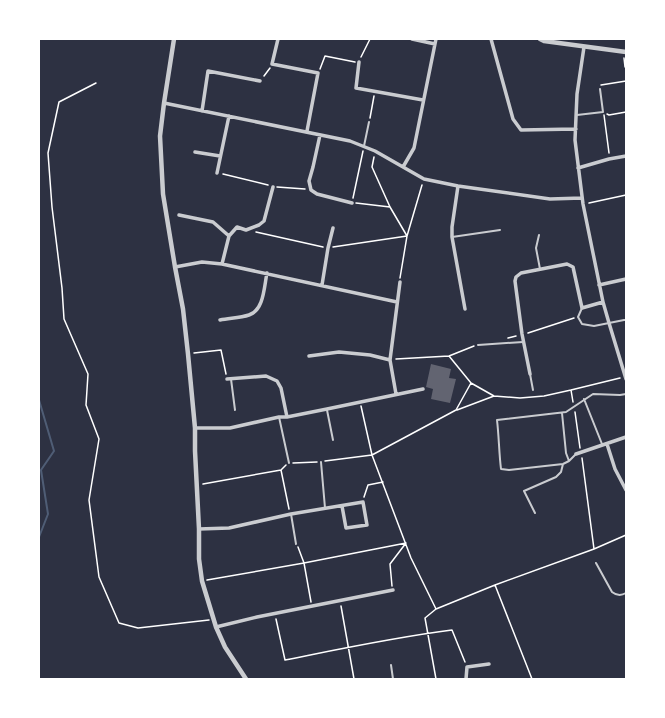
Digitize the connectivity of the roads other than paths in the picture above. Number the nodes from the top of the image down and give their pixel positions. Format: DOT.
graph roads {
  1 [pos="174,39"];
  2 [pos="278,39"];
  3 [pos="412,39"];
  4 [pos="436,39"];
  5 [pos="491,39"];
  6 [pos="540,39"];
  7 [pos="434,44"];
  8 [pos="584,47"];
  9 [pos="625,52"];
  10 [pos="359,62"];
  11 [pos="260,81"];
  12 [pos="600,89"];
  13 [pos="423,100"];
  14 [pos="164,103"];
  15 [pos="202,111"];
  16 [pos="577,115"];
  17 [pos="229,116"];
  18 [pos="369,122"];
  19 [pos="576,129"];
  20 [pos="307,131"];
  21 [pos="320,135"];
  22 [pos="364,146"];
  23 [pos="195,152"];
  24 [pos="220,156"];
  25 [pos="626,156"];
  26 [pos="403,167"];
  27 [pos="578,168"];
  28 [pos="217,173"];
  29 [pos="458,186"];
  30 [pos="273,187"];
  31 [pos="582,198"];
  32 [pos="352,203"];
  33 [pos="179,215"];
  34 [pos="333,228"];
  35 [pos="500,230"];
  36 [pos="539,235"];
  37 [pos="229,236"];
  38 [pos="452,237"];
  39 [pos="222,264"];
  40 [pos="175,267"];
  41 [pos="540,269"];
  42 [pos="267,273"];
  43 [pos="626,279"];
  44 [pos="400,282"];
  45 [pos="322,285"];
  46 [pos="599,285"];
  47 [pos="397,302"];
  48 [pos="603,302"];
  49 [pos="582,308"];
  50 [pos="465,309"];
  51 [pos="220,320"];
  52 [pos="626,320"];
  53 [pos="609,323"];
  54 [pos="523,342"];
  55 [pos="478,345"];
  56 [pos="309,356"];
  57 [pos="390,360"];
  58 [pos="530,374"];
  59 [pos="626,378"];
  60 [pos="229,379"];
  61 [pos="423,389"];
  62 [pos="533,390"];
  63 [pos="396,394"];
  64 [pos="626,394"];
  65 [pos="584,399"];
  66 [pos="327,409"];
  67 [pos="235,410"];
  68 [pos="562,412"];
  69 [pos="279,417"];
  70 [pos="287,417"];
  71 [pos="195,428"];
  72 [pos="626,437"];
  73 [pos="333,440"];
  74 [pos="605,445"];
  75 [pos="576,454"];
  76 [pos="569,461"];
  77 [pos="321,462"];
  78 [pos="289,463"];
  79 [pos="563,464"];
  80 [pos="626,490"];
  81 [pos="342,506"];
  82 [pos="325,509"];
  83 [pos="535,513"];
  84 [pos="290,514"];
  85 [pos="199,529"];
  86 [pos="296,544"];
  87 [pos="596,563"];
  88 [pos="393,590"];
  89 [pos="626,593"];
  90 [pos="216,628"];
  91 [pos="489,664"];
  92 [pos="391,666"];
  93 [pos="246,679"];
  94 [pos="393,679"];
  95 [pos="466,679"];
  1 -- 14 [label="street"];
  2 -- 20 [label="street"];
  3 -- 7 [label="street"];
  4 -- 7 [label="street"];
  5 -- 19 [label="street"];
  6 -- 8 [label="street"];
  7 -- 13 [label="street"];
  8 -- 9 [label="street"];
  8 -- 16 [label="street"];
  10 -- 13 [label="street"];
  11 -- 15 [label="street"];
  12 -- 16 [label="lane"];
  13 -- 26 [label="street"];
  14 -- 15 [label="street"];
  14 -- 40 [label="street"];
  15 -- 17 [label="street"];
  16 -- 19 [label="street"];
  17 -- 20 [label="street"];
  17 -- 24 [label="street"];
  18 -- 22 [label="lane"];
  19 -- 27 [label="street"];
  20 -- 21 [label="street"];
  21 -- 22 [label="street"];
  21 -- 32 [label="street"];
  22 -- 26 [label="street"];
  23 -- 24 [label="street"];
  24 -- 28 [label="street"];
  25 -- 27 [label="street"];
  26 -- 29 [label="street"];
  27 -- 31 [label="street"];
  29 -- 31 [label="street"];
  29 -- 38 [label="street"];
  30 -- 37 [label="street"];
  31 -- 46 [label="street"];
  33 -- 37 [label="street"];
  34 -- 45 [label="street"];
  35 -- 38 [label="lane"];
  36 -- 41 [label="lane"];
  37 -- 39 [label="street"];
  38 -- 50 [label="street"];
  39 -- 40 [label="street"];
  39 -- 42 [label="street"];
  40 -- 71 [label="street"];
  41 -- 49 [label="street"];
  41 -- 54 [label="street"];
  42 -- 45 [label="street"];
  42 -- 51 [label="street"];
  43 -- 46 [label="street"];
  44 -- 47 [label="street"];
  45 -- 47 [label="street"];
  46 -- 48 [label="street"];
  47 -- 57 [label="street"];
  48 -- 49 [label="street"];
  48 -- 53 [label="street"];
  49 -- 53 [label="lane"];
  52 -- 53 [label="lane"];
  53 -- 59 [label="street"];
  54 -- 55 [label="lane"];
  54 -- 58 [label="street"];
  56 -- 57 [label="street"];
  57 -- 63 [label="street"];
  58 -- 62 [label="lane"];
  60 -- 67 [label="lane"];
  60 -- 70 [label="street"];
  61 -- 63 [label="street"];
  63 -- 66 [label="street"];
  64 -- 65 [label="lane"];
  65 -- 68 [label="lane"];
  65 -- 74 [label="lane"];
  66 -- 70 [label="street"];
  66 -- 73 [label="lane"];
  68 -- 76 [label="lane"];
  68 -- 79 [label="lane"];
  69 -- 70 [label="street"];
  69 -- 71 [label="street"];
  69 -- 78 [label="lane"];
  71 -- 85 [label="street"];
  72 -- 74 [label="street"];
  74 -- 75 [label="street"];
  74 -- 80 [label="street"];
  75 -- 76 [label="lane"];
  76 -- 79 [label="lane"];
  77 -- 82 [label="lane"];
  79 -- 83 [label="lane"];
  81 -- 81 [label="street"];
  81 -- 82 [label="street"];
  82 -- 84 [label="street"];
  84 -- 85 [label="street"];
  84 -- 86 [label="lane"];
  85 -- 90 [label="street"];
  87 -- 89 [label="lane"];
  88 -- 90 [label="street"];
  90 -- 93 [label="street"];
  91 -- 95 [label="street"];
  92 -- 94 [label="lane"];
}
